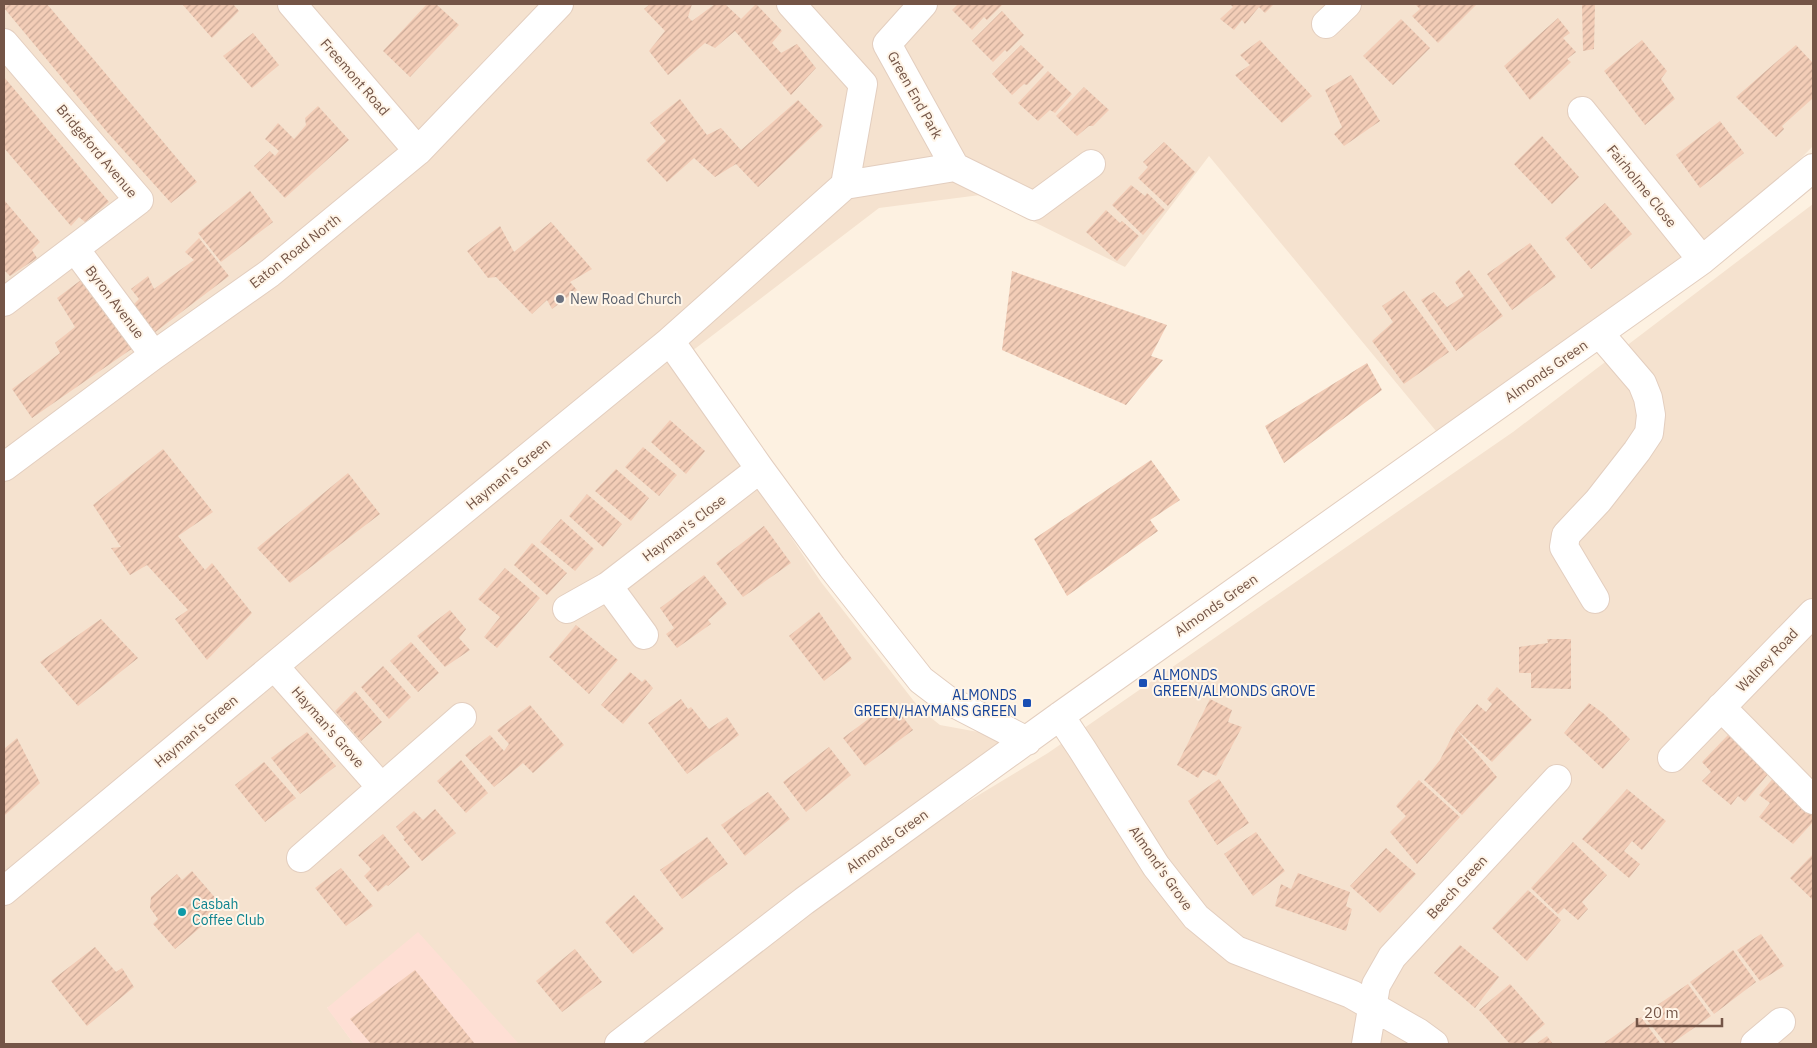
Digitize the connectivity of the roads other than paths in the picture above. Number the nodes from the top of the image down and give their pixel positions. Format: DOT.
graph roads {
  1 [pos="292,4"];
  2 [pos="559,4"];
  3 [pos="791,4"];
  4 [pos="923,4"];
  5 [pos="1347,4"];
  6 [pos="1326,24"];
  7 [pos="4,43"];
  8 [pos="1582,111"];
  9 [pos="418,151"];
  10 [pos="1091,164"];
  11 [pos="955,167"];
  12 [pos="1813,168"];
  13 [pos="845,185"];
  14 [pos="75,249"];
  15 [pos="1702,260"];
  16 [pos="4,302"];
  17 [pos="1600,334"];
  18 [pos="670,341"];
  19 [pos="154,355"];
  20 [pos="4,467"];
  21 [pos="760,470"];
  22 [pos="608,586"];
  23 [pos="1595,598"];
  24 [pos="567,609"];
  25 [pos="1813,613"];
  26 [pos="644,636"];
  27 [pos="274,666"];
  28 [pos="1721,707"];
  29 [pos="1060,716"];
  30 [pos="462,717"];
  31 [pos="1027,741"];
  32 [pos="1672,758"];
  33 [pos="1557,779"];
  34 [pos="381,788"];
  35 [pos="1813,800"];
  36 [pos="301,858"];
  37 [pos="4,891"];
  38 [pos="1373,1005"];
  39 [pos="1781,1022"];
  40 [pos="619,1044"];
  41 [pos="1366,1044"];
  42 [pos="1434,1044"];
  43 [pos="1755,1044"];
  1 -- 9 [label="street, Freemont Road"];
  2 -- 9 [label="street, Eaton Road North"];
  3 -- 13 [label="street"];
  4 -- 11 [label="street, Green End Park"];
  5 -- 6 [label="street"];
  7 -- 14 [label="street, Bridgeford Avenue"];
  8 -- 15 [label="street, Fairholme Close"];
  9 -- 19 [label="street, Eaton Road North"];
  10 -- 11 [label="street"];
  11 -- 13 [label="street"];
  12 -- 15 [label="street, Almonds Green"];
  13 -- 18 [label="street, Hayman's Green"];
  14 -- 16 [label="street"];
  14 -- 19 [label="street, Byron Avenue"];
  15 -- 17 [label="street, Almonds Green"];
  17 -- 23 [label="street"];
  17 -- 29 [label="street, Almonds Green"];
  18 -- 21 [label="street"];
  18 -- 27 [label="street, Hayman's Green"];
  19 -- 20 [label="street, Eaton Road North"];
  21 -- 22 [label="street, Hayman's Close"];
  21 -- 31 [label="street"];
  22 -- 24 [label="street, Hayman's Close"];
  22 -- 26 [label="street"];
  25 -- 28 [label="street, Walney Road"];
  27 -- 34 [label="street, Hayman's Grove"];
  27 -- 37 [label="street, Hayman's Green"];
  28 -- 32 [label="street, Walney Road"];
  28 -- 35 [label="street"];
  29 -- 31 [label="street, Almonds Green"];
  29 -- 38 [label="street, Almond's Grove"];
  30 -- 34 [label="street"];
  31 -- 40 [label="street, Almonds Green"];
  33 -- 38 [label="street, Beech Green"];
  34 -- 36 [label="street"];
  38 -- 41 [label="street, Beech Green"];
  38 -- 42 [label="street, Almond's Grove"];
  39 -- 43 [label="street"];
}
